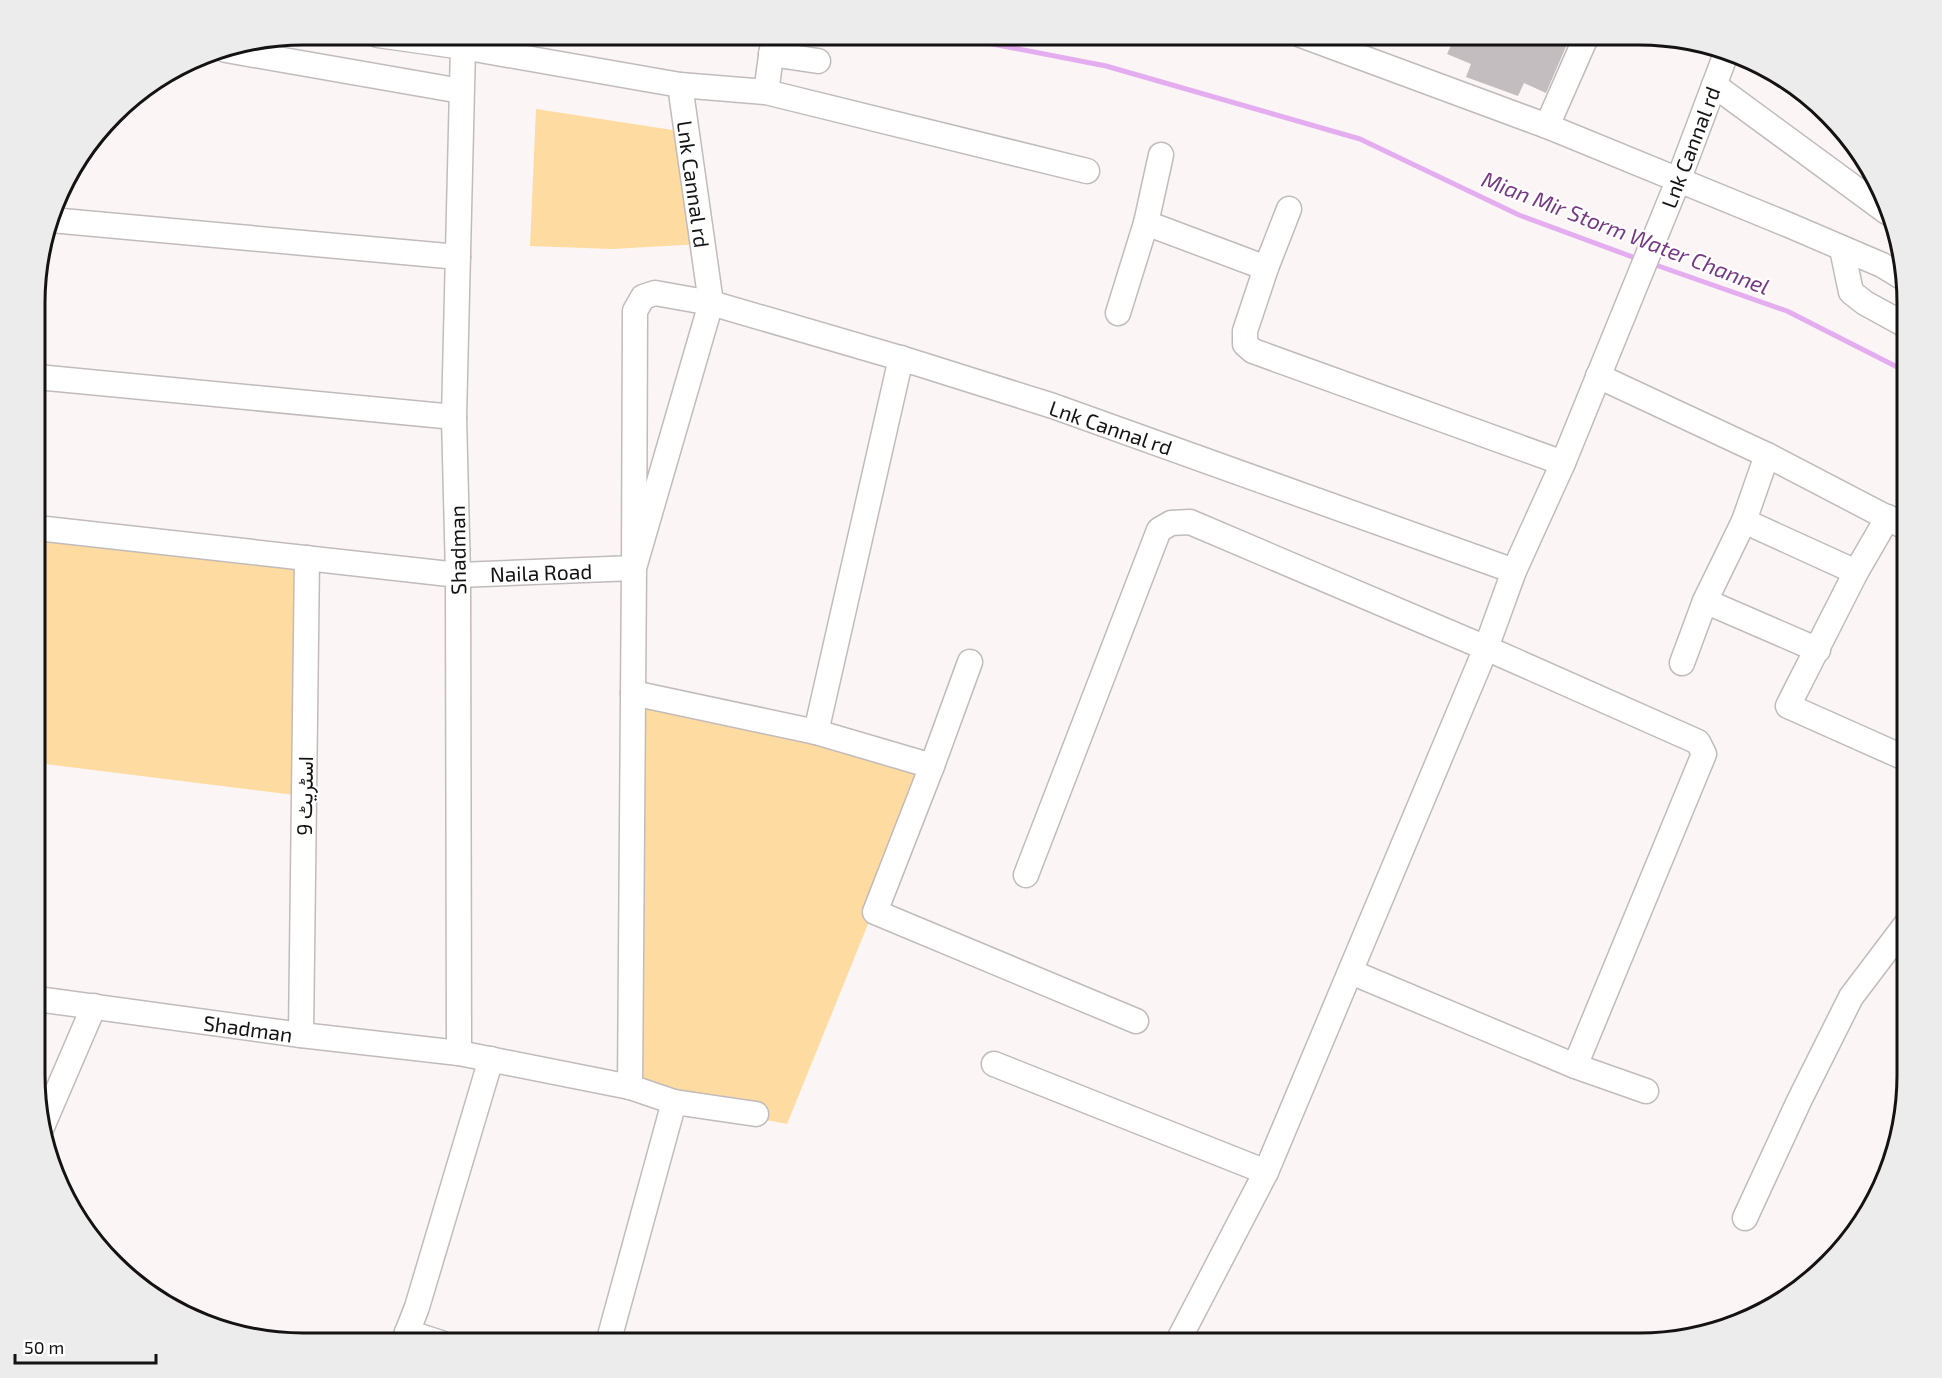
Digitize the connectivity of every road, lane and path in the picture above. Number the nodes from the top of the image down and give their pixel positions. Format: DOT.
graph roads {
  1 [pos="450,45"];
  2 [pos="772,45"];
  3 [pos="775,45"];
  4 [pos="1328,45"];
  5 [pos="1583,45"];
  6 [pos="463,47"];
  7 [pos="241,53"];
  8 [pos="1724,60"];
  9 [pos="818,62"];
  10 [pos="680,85"];
  11 [pos="1714,85"];
  12 [pos="461,91"];
  13 [pos="766,92"];
  14 [pos="1547,126"];
  15 [pos="1161,155"];
  16 [pos="1087,171"];
  17 [pos="1678,181"];
  18 [pos="1877,205"];
  19 [pos="1289,209"];
  20 [pos="59,221"];
  21 [pos="1146,223"];
  22 [pos="1842,249"];
  23 [pos="458,257"];
  24 [pos="1266,268"];
  25 [pos="1895,273"];
  26 [pos="711,303"];
  27 [pos="1118,313"];
  28 [pos="1897,321"];
  29 [pos="901,358"];
  30 [pos="1598,376"];
  31 [pos="45,378"];
  32 [pos="454,417"];
  33 [pos="1767,455"];
  34 [pos="1563,463"];
  35 [pos="1744,521"];
  36 [pos="1897,522"];
  37 [pos="45,529"];
  38 [pos="307,558"];
  39 [pos="634,568"];
  40 [pos="1514,571"];
  41 [pos="1856,572"];
  42 [pos="458,575"];
  43 [pos="1705,601"];
  44 [pos="1486,648"];
  45 [pos="1818,650"];
  46 [pos="969,662"];
  47 [pos="1682,663"];
  48 [pos="633,693"];
  49 [pos="816,732"];
  50 [pos="1897,755"];
  51 [pos="932,766"];
  52 [pos="1026,875"];
  53 [pos="1897,935"];
  54 [pos="1351,972"];
  55 [pos="45,1000"];
  56 [pos="94,1006"];
  57 [pos="1136,1022"];
  58 [pos="301,1035"];
  59 [pos="459,1053"];
  60 [pos="492,1059"];
  61 [pos="994,1064"];
  62 [pos="1575,1066"];
  63 [pos="630,1087"];
  64 [pos="1646,1091"];
  65 [pos="674,1102"];
  66 [pos="48,1114"];
  67 [pos="756,1114"];
  68 [pos="1266,1172"];
  69 [pos="1745,1218"];
  70 [pos="407,1333"];
  71 [pos="611,1333"];
  72 [pos="1182,1333"];
  1 -- 6 [label="street"];
  2 -- 13 [label="street"];
  3 -- 9 [label="street"];
  4 -- 14 [label="street"];
  5 -- 14 [label="street"];
  6 -- 10 [label="street"];
  6 -- 12 [label="street, Shadman"];
  7 -- 12 [label="street"];
  8 -- 11 [label="street, Lnk Cannal rd"];
  10 -- 13 [label="street"];
  10 -- 26 [label="street, Lnk Cannal rd"];
  11 -- 17 [label="street, Lnk Cannal rd"];
  11 -- 18 [label="street"];
  12 -- 23 [label="street, Shadman"];
  13 -- 16 [label="street"];
  14 -- 17 [label="street"];
  15 -- 21 [label="street"];
  17 -- 22 [label="street"];
  17 -- 30 [label="street, Lnk Cannal rd"];
  19 -- 24 [label="street"];
  20 -- 23 [label="street"];
  21 -- 24 [label="street"];
  21 -- 27 [label="street"];
  22 -- 25 [label="street"];
  22 -- 28 [label="street"];
  23 -- 32 [label="street, Shadman"];
  24 -- 34 [label="street"];
  26 -- 29 [label="street, Lnk Cannal rd"];
  26 -- 39 [label="street"];
  26 -- 39 [label="street"];
  29 -- 40 [label="street, Lnk Cannal rd"];
  29 -- 49 [label="street"];
  30 -- 33 [label="street"];
  30 -- 34 [label="street, Lnk Cannal rd"];
  31 -- 32 [label="street"];
  32 -- 42 [label="street, Shadman"];
  33 -- 35 [label="street"];
  33 -- 36 [label="street"];
  34 -- 40 [label="street, Lnk Cannal rd"];
  35 -- 41 [label="street"];
  35 -- 43 [label="street"];
  36 -- 41 [label="street"];
  37 -- 38 [label="street, Naila Road"];
  38 -- 42 [label="street, Naila Road"];
  38 -- 58 [label="street, اسٹریٹ 9"];
  39 -- 42 [label="street, Naila Road"];
  39 -- 48 [label="street"];
  40 -- 44 [label="street"];
  41 -- 45 [label="street"];
  42 -- 59 [label="street, Shadman"];
  43 -- 45 [label="street"];
  43 -- 47 [label="street"];
  44 -- 52 [label="street"];
  44 -- 54 [label="street"];
  44 -- 62 [label="street"];
  45 -- 50 [label="street"];
  46 -- 51 [label="street"];
  48 -- 49 [label="street"];
  48 -- 63 [label="street"];
  49 -- 51 [label="street"];
  51 -- 57 [label="street"];
  53 -- 69 [label="street"];
  54 -- 62 [label="street"];
  54 -- 68 [label="street"];
  55 -- 56 [label="street, Shadman"];
  56 -- 58 [label="street, Shadman"];
  56 -- 66 [label="street"];
  58 -- 59 [label="street, Shadman"];
  59 -- 60 [label="street, Shadman"];
  60 -- 63 [label="street, Shadman"];
  60 -- 70 [label="street"];
  61 -- 68 [label="street"];
  62 -- 64 [label="street"];
  63 -- 65 [label="street, Shadman"];
  65 -- 67 [label="street, Shadman"];
  65 -- 71 [label="street"];
  68 -- 72 [label="street"];
}
